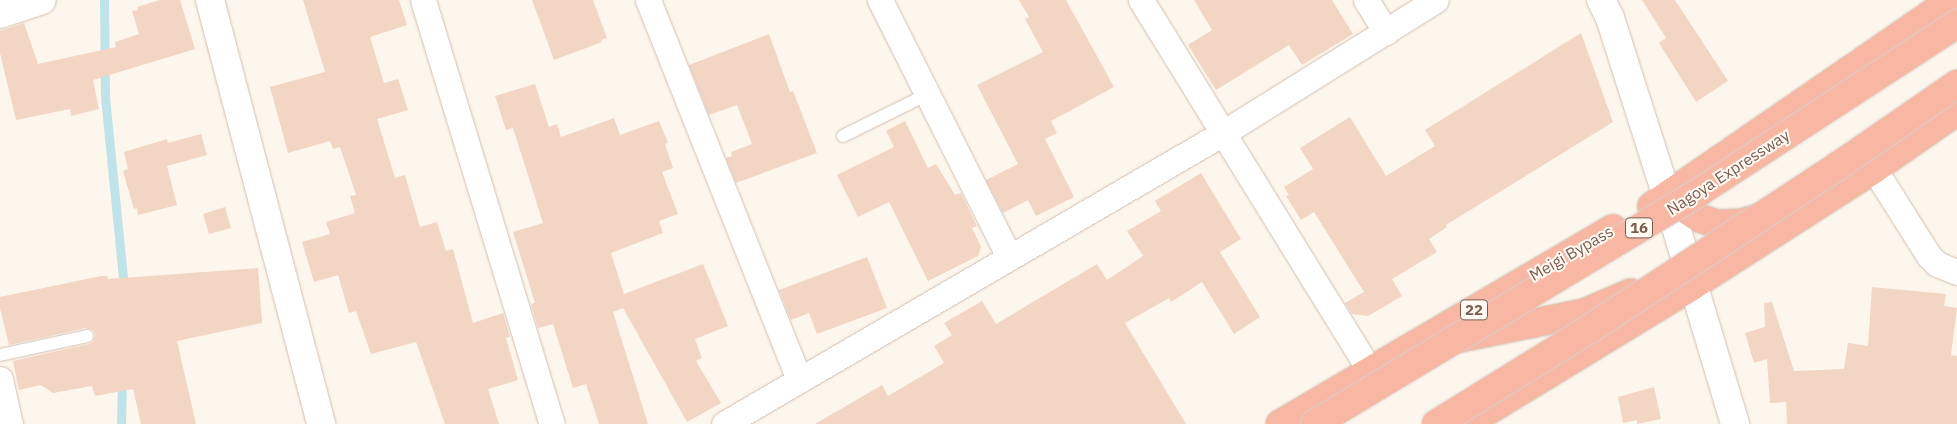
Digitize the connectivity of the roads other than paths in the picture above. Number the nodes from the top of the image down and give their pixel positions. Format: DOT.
graph roads {
  1 [pos="42,0"];
  2 [pos="210,0"];
  3 [pos="423,0"];
  4 [pos="648,0"];
  5 [pos="880,0"];
  6 [pos="1141,0"];
  7 [pos="1366,0"];
  8 [pos="1436,0"];
  9 [pos="1601,0"];
  10 [pos="1952,0"];
  11 [pos="0,14"];
  12 [pos="1957,24"];
  13 [pos="1386,32"];
  14 [pos="1957,84"];
  15 [pos="928,94"];
  16 [pos="1957,111"];
  17 [pos="1223,133"];
  18 [pos="843,136"];
  19 [pos="1874,169"];
  20 [pos="1667,197"];
  21 [pos="1827,199"];
  22 [pos="1009,258"];
  23 [pos="1957,272"];
  24 [pos="1692,286"];
  25 [pos="87,336"];
  26 [pos="0,355"];
  27 [pos="1370,371"];
  28 [pos="0,379"];
  29 [pos="800,380"];
  30 [pos="10,424"];
  31 [pos="321,424"];
  32 [pos="552,424"];
  33 [pos="724,424"];
  34 [pos="1280,424"];
  35 [pos="1315,424"];
  36 [pos="1436,424"];
  37 [pos="1466,424"];
  38 [pos="1735,424"];
  1 -- 11 [label="street"];
  2 -- 31 [label="street"];
  3 -- 32 [label="street"];
  4 -- 29 [label="street"];
  5 -- 15 [label="street"];
  6 -- 17 [label="street"];
  7 -- 13 [label="street"];
  8 -- 13 [label="street"];
  9 -- 20 [label="street"];
  10 -- 20 [label="highway, Meigi Bypass / 22"];
  12 -- 35 [label="highway, Nagoya Expressway / 16, bridge"];
  13 -- 17 [label="street"];
  14 -- 36 [label="highway, bridge"];
  15 -- 18 [label="lane"];
  15 -- 22 [label="street"];
  16 -- 19 [label="highway"];
  17 -- 22 [label="street"];
  17 -- 27 [label="street"];
  19 -- 21 [label="highway"];
  19 -- 23 [label="street"];
  20 -- 21 [label="highway"];
  20 -- 24 [label="street"];
  20 -- 27 [label="highway, Meigi Bypass / 22"];
  21 -- 24 [label="highway"];
  22 -- 29 [label="street"];
  24 -- 27 [label="highway"];
  24 -- 37 [label="highway"];
  24 -- 38 [label="street"];
  25 -- 26 [label="lane"];
  27 -- 34 [label="highway, Meigi Bypass / 22"];
  28 -- 30 [label="street"];
  29 -- 33 [label="street"];
}
